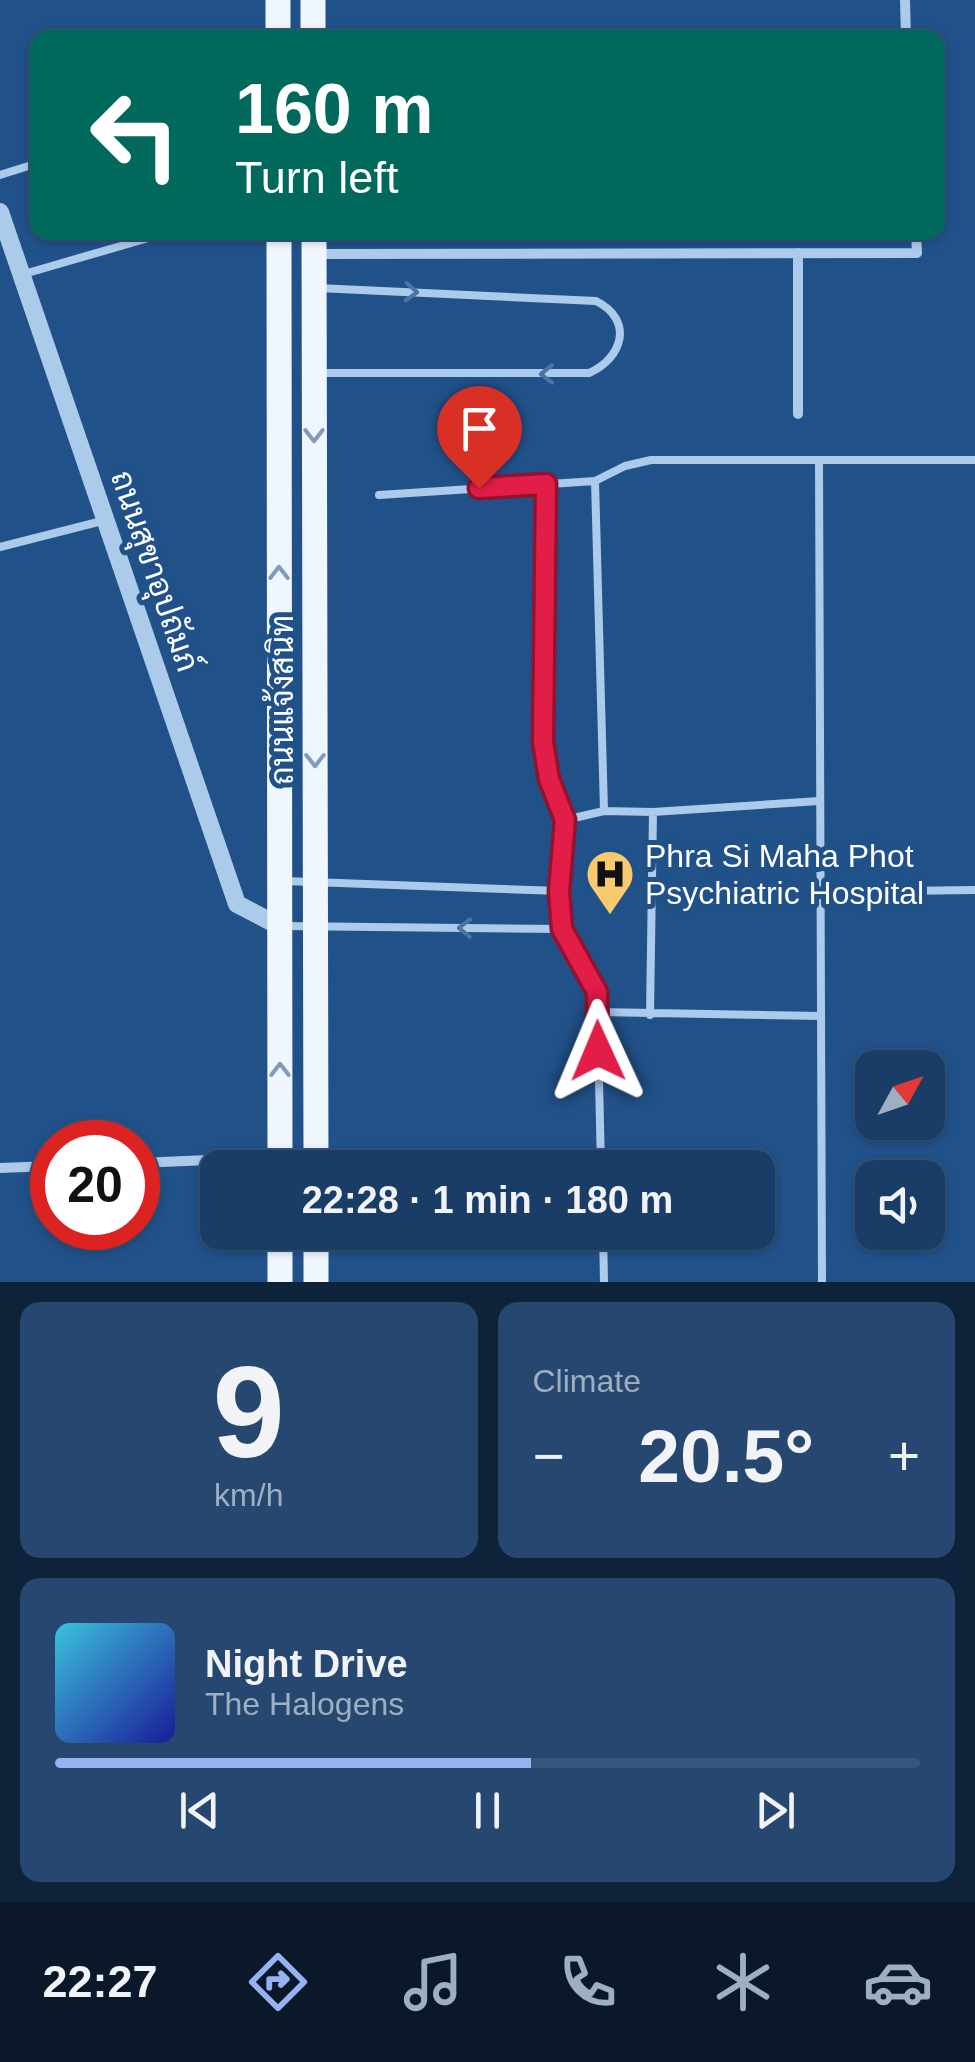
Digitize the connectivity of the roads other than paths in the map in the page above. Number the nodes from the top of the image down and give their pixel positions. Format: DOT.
graph roads {
  1 [pos="278,0"];
  2 [pos="313,0"];
  3 [pos="904,0"];
  4 [pos="278,30"];
  5 [pos="313,30"];
  6 [pos="906,30"];
  7 [pos="30,166"];
  8 [pos="0,176"];
  9 [pos="0,212"];
  10 [pos="142,240"];
  11 [pos="278,240"];
  12 [pos="916,240"];
  13 [pos="314,243"];
  14 [pos="5,245"];
  15 [pos="798,253"];
  16 [pos="22,275"];
  17 [pos="314,288"];
  18 [pos="314,372"];
  19 [pos="798,414"];
  20 [pos="819,460"];
  21 [pos="975,460"];
  22 [pos="596,481"];
  23 [pos="546,484"];
  24 [pos="379,495"];
  25 [pos="106,520"];
  26 [pos="0,547"];
  27 [pos="818,801"];
  28 [pos="604,811"];
  29 [pos="653,812"];
  30 [pos="565,820"];
  31 [pos="280,880"];
  32 [pos="315,882"];
  33 [pos="975,890"];
  34 [pos="559,891"];
  35 [pos="818,892"];
  36 [pos="279,926"];
  37 [pos="317,926"];
  38 [pos="562,929"];
  39 [pos="597,1012"];
  40 [pos="650,1015"];
  41 [pos="820,1016"];
  42 [pos="280,1150"];
  43 [pos="316,1150"];
  44 [pos="601,1150"];
  45 [pos="160,1163"];
  46 [pos="200,1163"];
  47 [pos="30,1167"];
  48 [pos="0,1168"];
  49 [pos="280,1250"];
  50 [pos="316,1250"];
  51 [pos="603,1250"];
  52 [pos="280,1282"];
  53 [pos="316,1282"];
  54 [pos="604,1282"];
  55 [pos="822,1282"];
  1 -- 4 [label="main road"];
  2 -- 5 [label="main road"];
  3 -- 6 [label="street"];
  7 -- 8 [label="lane"];
  9 -- 14 [label="street, ถนนสุขาอุปถัมภ์"];
  10 -- 16 [label="lane"];
  31 -- 11 [label="main road, ถนนแจ้งสนิท, one-way"];
  12 -- 15 [label="street"];
  13 -- 15 [label="street"];
  13 -- 17 [label="main road, ถนนแจ้งสนิท"];
  14 -- 16 [label="street, ถนนสุขาอุปถัมภ์"];
  15 -- 19 [label="street"];
  16 -- 25 [label="street, ถนนสุขาอุปถัมภ์"];
  17 -- 18 [label="main road, ถนนแจ้งสนิท"];
  17 -- 18 [label="lane, one-way"];
  18 -- 32 [label="main road, ถนนแจ้งสนิท, one-way"];
  20 -- 21 [label="lane"];
  20 -- 22 [label="lane"];
  20 -- 27 [label="lane"];
  22 -- 23 [label="lane"];
  22 -- 28 [label="lane"];
  23 -- 24 [label="lane"];
  23 -- 30 [label="lane"];
  25 -- 26 [label="lane"];
  25 -- 36 [label="street, ถนนสุขาอุปถัมภ์"];
  27 -- 29 [label="lane"];
  27 -- 35 [label="lane"];
  28 -- 29 [label="lane"];
  28 -- 30 [label="lane"];
  29 -- 40 [label="lane"];
  30 -- 34 [label="lane"];
  31 -- 32 [label="lane"];
  31 -- 36 [label="main road, ถนนแจ้งสนิท"];
  32 -- 34 [label="lane"];
  32 -- 37 [label="main road, ถนนแจ้งสนิท"];
  33 -- 35 [label="lane"];
  34 -- 38 [label="lane"];
  35 -- 41 [label="lane"];
  36 -- 37 [label="lane"];
  42 -- 36 [label="main road, ถนนแจ้งสนิท, one-way"];
  38 -- 37 [label="lane, one-way"];
  37 -- 43 [label="main road, ถนนแจ้งสนิท"];
  38 -- 39 [label="lane"];
  39 -- 40 [label="lane"];
  39 -- 44 [label="lane"];
  40 -- 41 [label="lane"];
  41 -- 55 [label="lane"];
  45 -- 46 [label="street"];
  47 -- 48 [label="street"];
  49 -- 52 [label="main road"];
  50 -- 53 [label="main road"];
  51 -- 54 [label="lane"];
}
